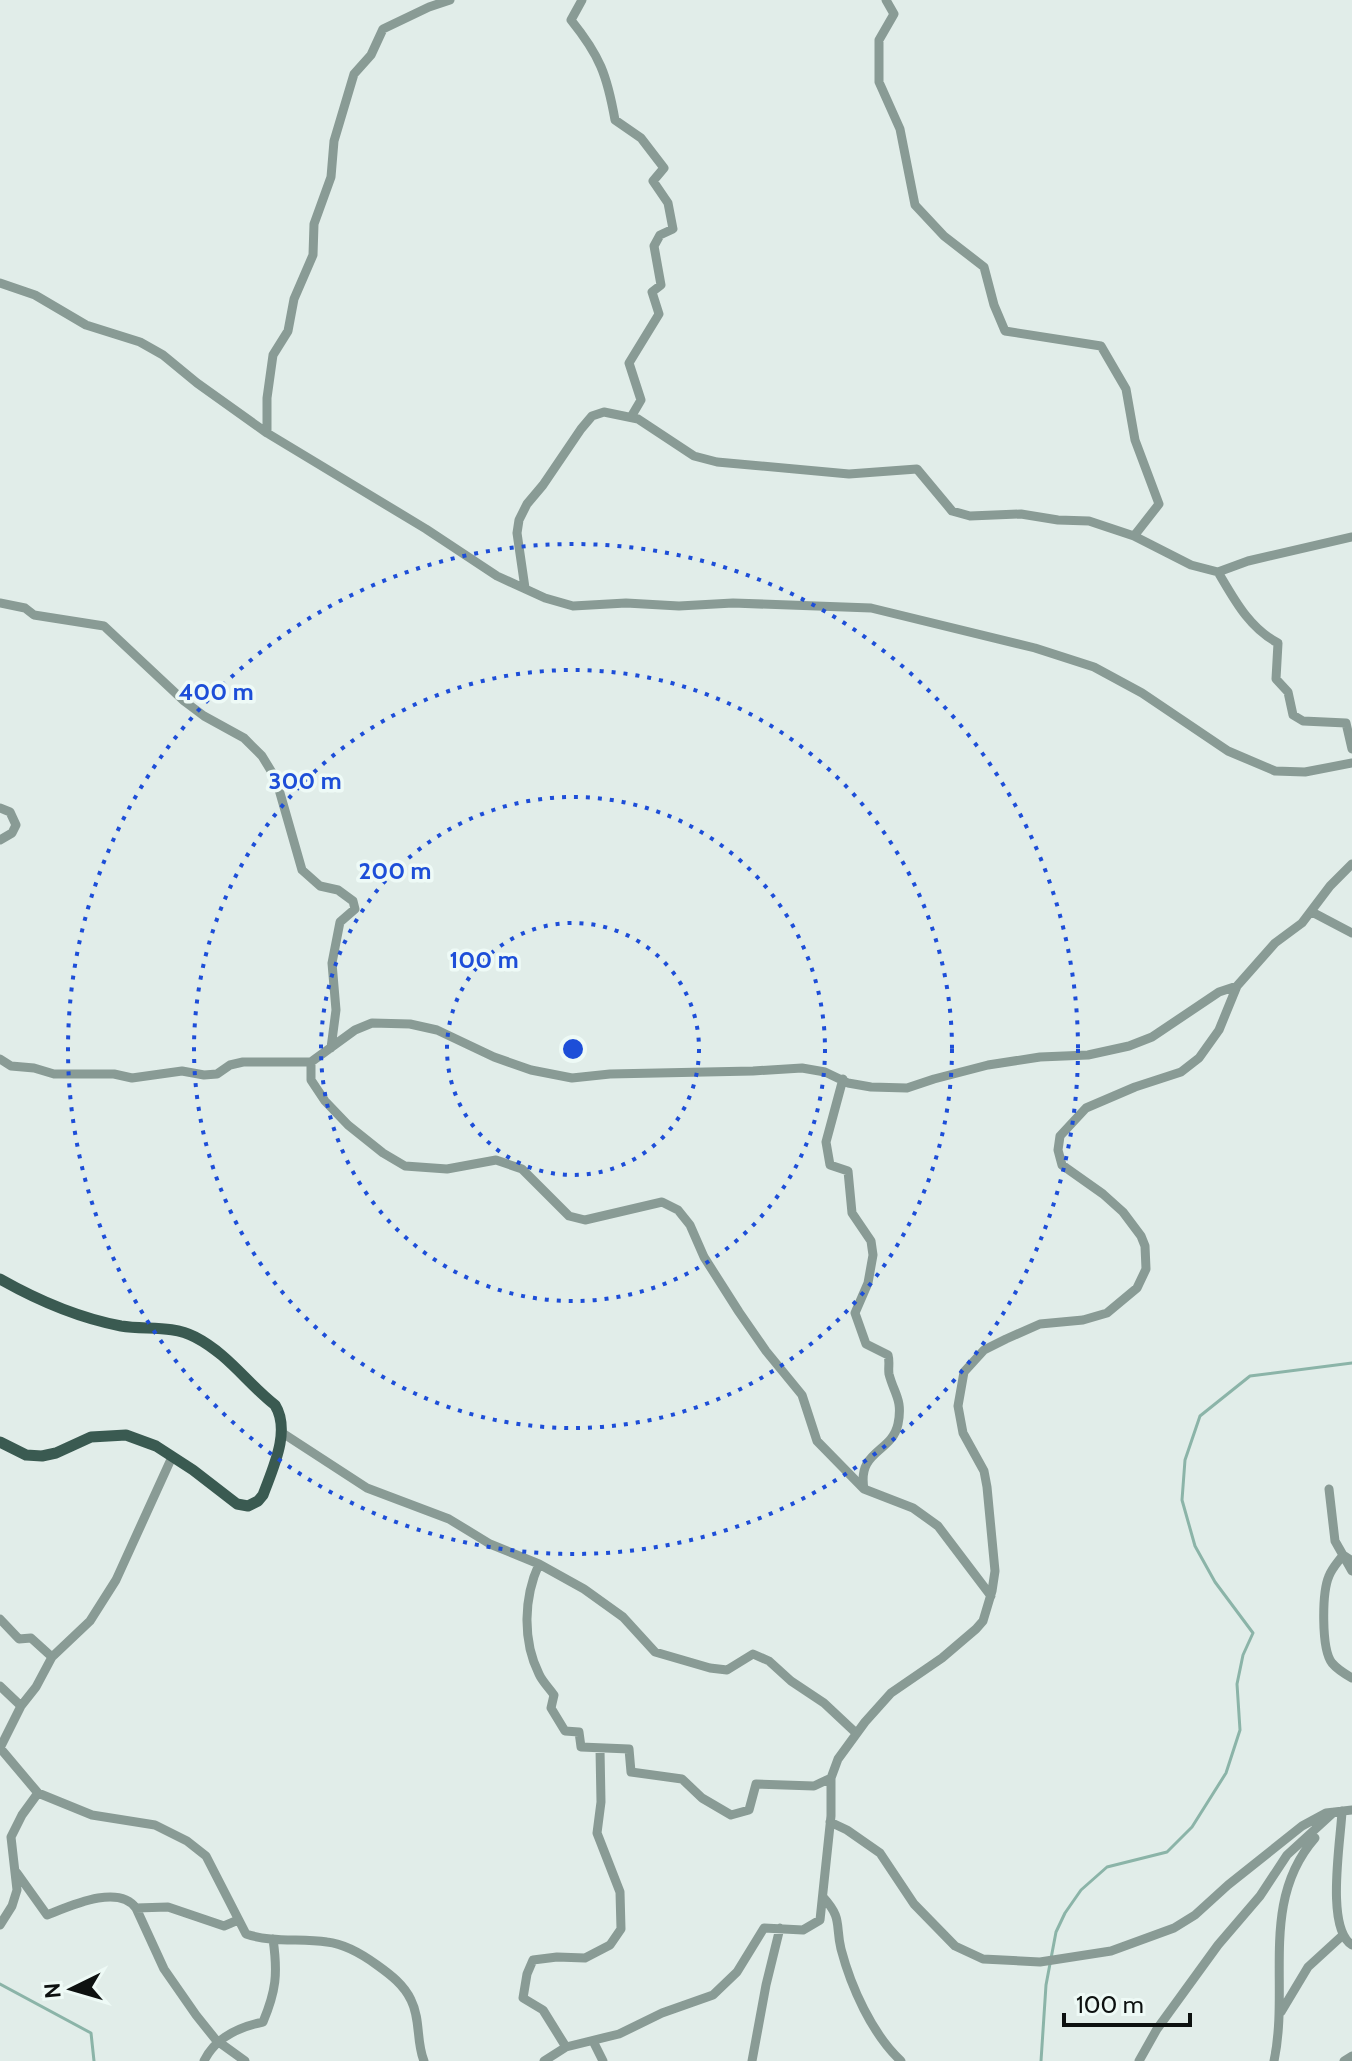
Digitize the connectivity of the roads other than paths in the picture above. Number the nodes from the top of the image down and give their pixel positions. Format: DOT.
graph roads {
  1 [pos="450,0"];
  2 [pos="582,0"];
  3 [pos="886,0"];
  4 [pos="0,283"];
  5 [pos="631,417"];
  6 [pos="267,433"];
  7 [pos="1134,536"];
  8 [pos="1352,537"];
  9 [pos="1218,572"];
  10 [pos="525,588"];
  11 [pos="0,603"];
  12 [pos="1352,749"];
  13 [pos="1352,763"];
  14 [pos="0,808"];
  15 [pos="0,840"];
  16 [pos="1352,864"];
  17 [pos="1312,912"];
  18 [pos="1352,933"];
  19 [pos="1237,986"];
  20 [pos="331,1049"];
  21 [pos="0,1059"];
  22 [pos="311,1062"];
  23 [pos="843,1079"];
  24 [pos="0,1279"];
  25 [pos="284,1434"];
  26 [pos="0,1442"];
  27 [pos="172,1457"];
  28 [pos="864,1489"];
  29 [pos="1329,1489"];
  30 [pos="1348,1558"];
  31 [pos="539,1564"];
  32 [pos="1352,1571"];
  33 [pos="991,1596"];
  34 [pos="0,1619"];
  35 [pos="52,1657"];
  36 [pos="1352,1678"];
  37 [pos="0,1686"];
  38 [pos="21,1706"];
  39 [pos="856,1733"];
  40 [pos="600,1749"];
  41 [pos="831,1778"];
  42 [pos="38,1793"];
  43 [pos="1343,1811"];
  44 [pos="830,1822"];
  45 [pos="15,1870"];
  46 [pos="823,1897"];
  47 [pos="136,1908"];
  48 [pos="238,1920"];
  49 [pos="0,1925"];
  50 [pos="780,1928"];
  51 [pos="1343,1935"];
  52 [pos="273,1939"];
  53 [pos="1352,1945"];
  54 [pos="1279,2015"];
  55 [pos="593,2041"];
  56 [pos="219,2042"];
  57 [pos="566,2047"];
  58 [pos="1352,2056"];
  59 [pos="204,2061"];
  60 [pos="245,2061"];
  61 [pos="424,2061"];
  62 [pos="544,2061"];
  63 [pos="603,2061"];
  64 [pos="752,2061"];
  65 [pos="901,2061"];
  66 [pos="1139,2061"];
  67 [pos="1274,2061"];
  68 [pos="1344,2061"];
  1 -- 6 [label="street"];
  2 -- 5 [label="street"];
  3 -- 7 [label="street"];
  4 -- 6 [label="street"];
  5 -- 7 [label="street"];
  5 -- 10 [label="street"];
  6 -- 10 [label="street"];
  7 -- 9 [label="street"];
  8 -- 9 [label="street"];
  9 -- 12 [label="street"];
  10 -- 13 [label="street"];
  11 -- 20 [label="street"];
  14 -- 15 [label="street"];
  16 -- 17 [label="street"];
  17 -- 18 [label="street"];
  17 -- 19 [label="street"];
  19 -- 23 [label="street"];
  19 -- 33 [label="street"];
  20 -- 22 [label="street"];
  20 -- 23 [label="street"];
  21 -- 22 [label="street"];
  22 -- 28 [label="street"];
  23 -- 28 [label="street"];
  24 -- 25 [label="main road"];
  25 -- 27 [label="main road"];
  25 -- 31 [label="street"];
  26 -- 27 [label="main road"];
  27 -- 35 [label="street"];
  28 -- 33 [label="street"];
  29 -- 30 [label="street"];
  30 -- 32 [label="street"];
  30 -- 36 [label="street"];
  31 -- 39 [label="street"];
  31 -- 40 [label="street"];
  33 -- 39 [label="street"];
  34 -- 35 [label="street"];
  35 -- 38 [label="street"];
  37 -- 38 [label="street"];
  38 -- 42 [label="street"];
  39 -- 41 [label="street"];
  40 -- 41 [label="street"];
  40 -- 57 [label="street"];
  41 -- 44 [label="street"];
  42 -- 45 [label="street"];
  42 -- 48 [label="street"];
  43 -- 44 [label="street"];
  43 -- 51 [label="street"];
  43 -- 54 [label="street"];
  43 -- 66 [label="street"];
  44 -- 46 [label="street"];
  45 -- 47 [label="street"];
  45 -- 49 [label="street"];
  46 -- 50 [label="street"];
  46 -- 65 [label="street"];
  47 -- 48 [label="street"];
  47 -- 56 [label="street"];
  48 -- 52 [label="street"];
  50 -- 55 [label="street"];
  50 -- 64 [label="street"];
  51 -- 53 [label="street"];
  51 -- 54 [label="street"];
  52 -- 56 [label="street"];
  52 -- 61 [label="street"];
  54 -- 67 [label="street"];
  55 -- 57 [label="street"];
  55 -- 63 [label="street"];
  56 -- 59 [label="street"];
  56 -- 60 [label="street"];
  57 -- 62 [label="street"];
  58 -- 68 [label="street"];
}
